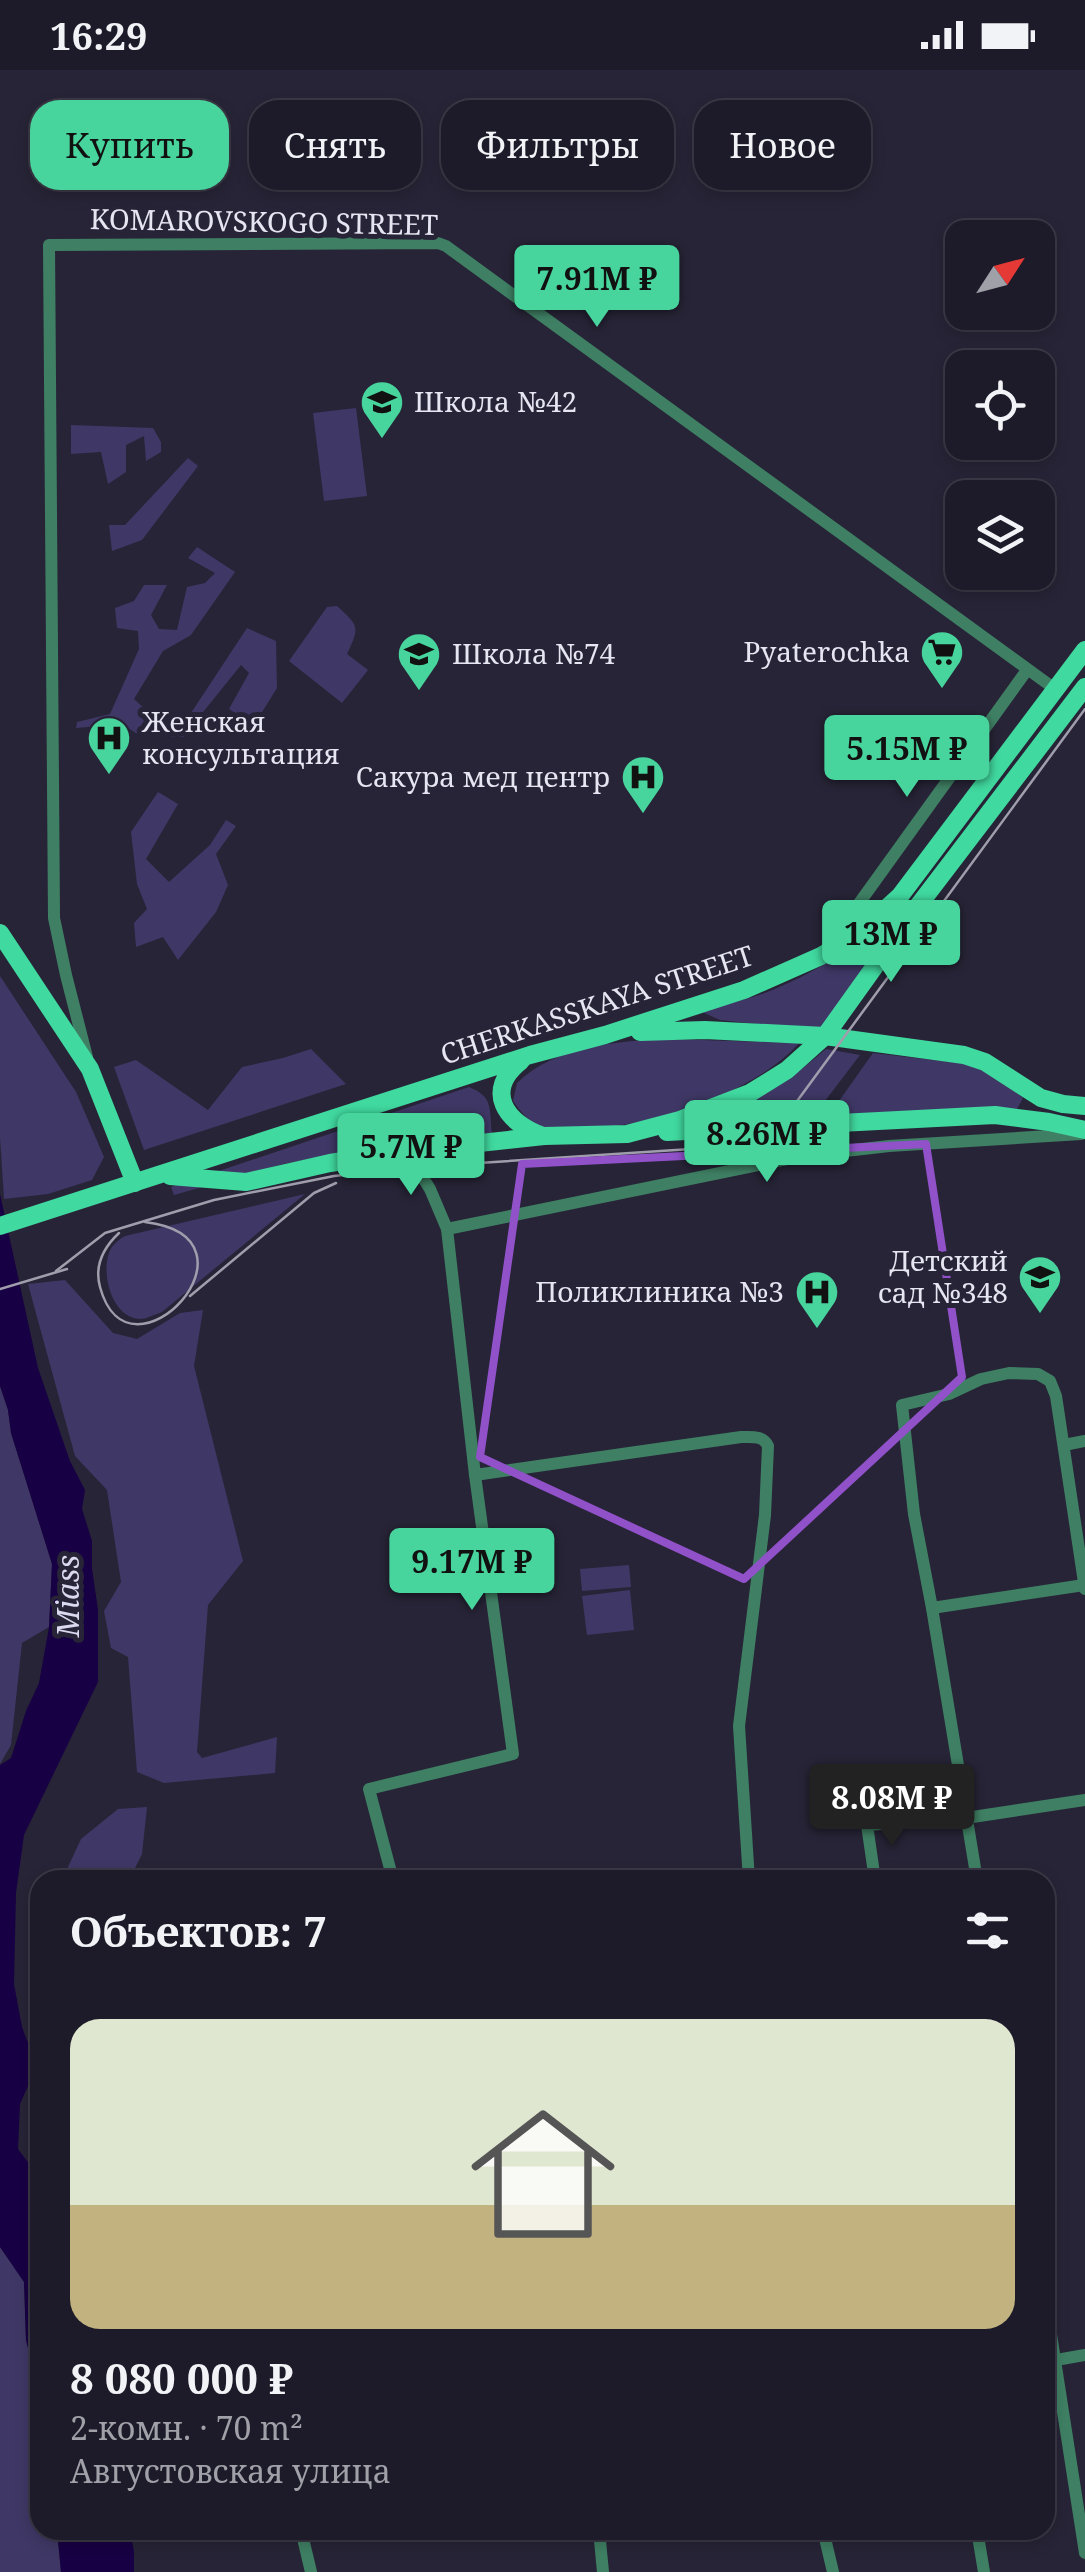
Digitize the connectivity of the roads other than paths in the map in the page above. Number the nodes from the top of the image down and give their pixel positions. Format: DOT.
graph roads {
  1 [pos="1085,650"];
  2 [pos="1027,670"];
  3 [pos="1055,689"];
  4 [pos="1079,694"];
  5 [pos="0,933"];
  6 [pos="821,956"];
  7 [pos="605,1034"];
  8 [pos="825,1036"];
  9 [pos="530,1055"];
  10 [pos="90,1069"];
  11 [pos="1085,1106"];
  12 [pos="1085,1132"];
  13 [pos="627,1134"];
  14 [pos="544,1136"];
  15 [pos="406,1151"];
  16 [pos="159,1175"];
  17 [pos="135,1183"];
  18 [pos="0,1226"];
  19 [pos="447,1228"];
  20 [pos="1085,1442"];
  21 [pos="1064,1445"];
  22 [pos="475,1475"];
  23 [pos="1085,1587"];
  24 [pos="932,1608"];
  25 [pos="1085,1800"];
  26 [pos="966,1818"];
  27 [pos="390,1870"];
  28 [pos="748,1870"];
  29 [pos="874,1870"];
  30 [pos="975,1870"];
  31 [pos="1085,2355"];
  32 [pos="1055,2361"];
  33 [pos="1055,2389"];
  34 [pos="303,2540"];
  35 [pos="600,2540"];
  36 [pos="825,2540"];
  37 [pos="979,2540"];
  38 [pos="1085,2553"];
  39 [pos="311,2572"];
  40 [pos="603,2572"];
  41 [pos="833,2572"];
  42 [pos="984,2572"];
  1 -- 3 [label="main road, CHERKASSKAYA STREET"];
  2 -- 3 [label="street, KOMAROVSKOGO STREET"];
  2 -- 6 [label="street"];
  2 -- 10 [label="street, KOMAROVSKOGO STREET"];
  3 -- 4 [label="main road"];
  3 -- 6 [label="main road, CHERKASSKAYA STREET"];
  4 -- 8 [label="main road"];
  5 -- 10 [label="main road"];
  6 -- 7 [label="main road, CHERKASSKAYA STREET"];
  7 -- 8 [label="main road"];
  7 -- 9 [label="main road, CHERKASSKAYA STREET"];
  8 -- 11 [label="main road"];
  8 -- 13 [label="main road"];
  9 -- 14 [label="main road"];
  9 -- 16 [label="main road, CHERKASSKAYA STREET"];
  10 -- 17 [label="main road"];
  12 -- 13 [label="main road"];
  12 -- 19 [label="street"];
  13 -- 14 [label="main road"];
  14 -- 15 [label="main road"];
  15 -- 16 [label="main road"];
  15 -- 19 [label="street"];
  16 -- 17 [label="main road, CHERKASSKAYA STREET"];
  17 -- 18 [label="main road, CHERKASSKAYA STREET"];
  19 -- 22 [label="street"];
  20 -- 21 [label="street"];
  21 -- 23 [label="street"];
  21 -- 24 [label="street"];
  22 -- 27 [label="street"];
  22 -- 28 [label="street"];
  23 -- 24 [label="street"];
  24 -- 26 [label="street"];
  25 -- 26 [label="street"];
  26 -- 29 [label="street"];
  26 -- 30 [label="street"];
  31 -- 32 [label="street"];
  33 -- 38 [label="street"];
  34 -- 39 [label="street"];
  35 -- 40 [label="street"];
  36 -- 41 [label="street"];
  37 -- 42 [label="street"];
}
